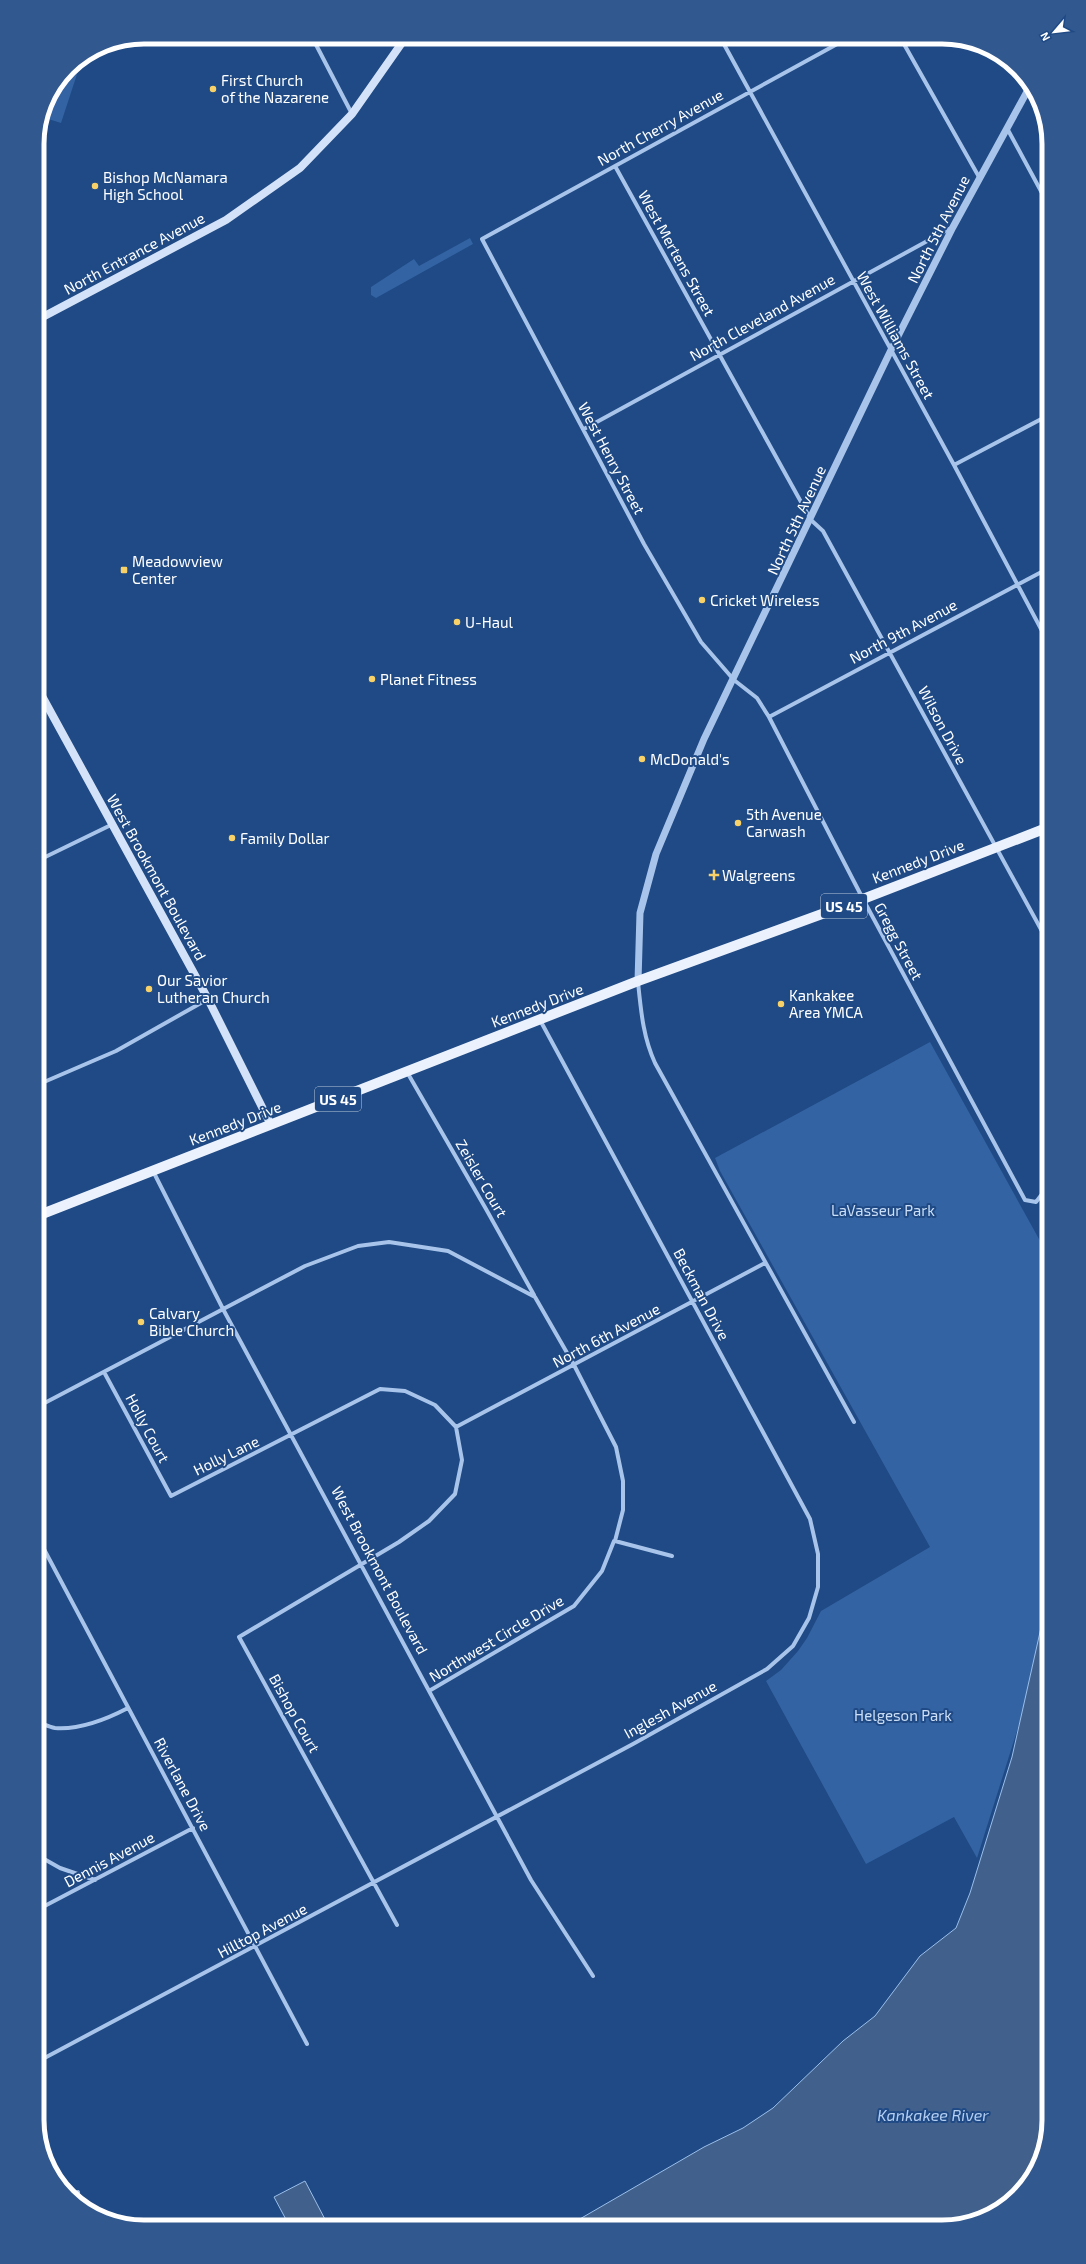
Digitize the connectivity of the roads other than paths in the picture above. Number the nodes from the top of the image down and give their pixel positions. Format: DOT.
graph roads {
  1 [pos="316,44"];
  2 [pos="401,44"];
  3 [pos="724,44"];
  4 [pos="837,44"];
  5 [pos="904,44"];
  6 [pos="750,91"];
  7 [pos="1027,92"];
  8 [pos="352,114"];
  9 [pos="1008,130"];
  10 [pos="615,166"];
  11 [pos="979,177"];
  12 [pos="1042,193"];
  13 [pos="953,227"];
  14 [pos="482,239"];
  15 [pos="852,281"];
  16 [pos="44,316"];
  17 [pos="891,350"];
  18 [pos="718,355"];
  19 [pos="1042,419"];
  20 [pos="584,429"];
  21 [pos="954,465"];
  22 [pos="811,520"];
  23 [pos="1042,572"];
  24 [pos="1017,585"];
  25 [pos="1042,631"];
  26 [pos="890,651"];
  27 [pos="734,680"];
  28 [pos="44,700"];
  29 [pos="769,717"];
  30 [pos="112,824"];
  31 [pos="1042,830"];
  32 [pos="996,847"];
  33 [pos="44,857"];
  34 [pos="863,899"];
  35 [pos="1042,931"];
  36 [pos="638,981"];
  37 [pos="208,999"];
  38 [pos="540,1020"];
  39 [pos="407,1072"];
  40 [pos="44,1081"];
  41 [pos="271,1125"];
  42 [pos="153,1171"];
  43 [pos="1042,1194"];
  44 [pos="44,1213"];
  45 [pos="765,1262"];
  46 [pos="534,1297"];
  47 [pos="694,1302"];
  48 [pos="223,1309"];
  49 [pos="574,1366"];
  50 [pos="104,1372"];
  51 [pos="44,1403"];
  52 [pos="854,1422"];
  53 [pos="456,1427"];
  54 [pos="292,1436"];
  55 [pos="171,1496"];
  56 [pos="615,1541"];
  57 [pos="44,1549"];
  58 [pos="672,1556"];
  59 [pos="360,1564"];
  60 [pos="818,1587"];
  61 [pos="429,1691"];
  62 [pos="128,1708"];
  63 [pos="44,1724"];
  64 [pos="497,1816"];
  65 [pos="193,1828"];
  66 [pos="44,1859"];
  67 [pos="95,1880"];
  68 [pos="375,1882"];
  69 [pos="44,1906"];
  70 [pos="397,1925"];
  71 [pos="256,1947"];
  72 [pos="593,1976"];
  73 [pos="307,2044"];
  74 [pos="44,2058"];
  1 -- 8 [label="street"];
  2 -- 8 [label="main road, North Entrance Avenue"];
  3 -- 6 [label="street, West Williams Street"];
  4 -- 6 [label="street, North Cherry Avenue"];
  5 -- 11 [label="street"];
  6 -- 10 [label="street, North Cherry Avenue"];
  6 -- 15 [label="street, West Williams Street"];
  7 -- 9 [label="street, North 5th Avenue"];
  8 -- 16 [label="main road, North Entrance Avenue"];
  9 -- 11 [label="street, North 5th Avenue"];
  9 -- 12 [label="street"];
  10 -- 14 [label="street, North Cherry Avenue"];
  10 -- 18 [label="street, West Mertens Street"];
  11 -- 13 [label="street, North 5th Avenue"];
  13 -- 15 [label="street, North Cleveland Avenue"];
  13 -- 17 [label="street, North 5th Avenue"];
  14 -- 20 [label="street, West Henry Street"];
  15 -- 17 [label="street, West Williams Street"];
  15 -- 18 [label="street, North Cleveland Avenue"];
  17 -- 21 [label="street, West Williams Street"];
  17 -- 22 [label="street, North 5th Avenue"];
  18 -- 20 [label="street, North Cleveland Avenue"];
  18 -- 22 [label="street, West Mertens Street"];
  19 -- 21 [label="street"];
  20 -- 27 [label="street, West Henry Street"];
  21 -- 24 [label="street, West Williams Street"];
  22 -- 26 [label="street, Wilson Drive"];
  22 -- 27 [label="street, North 5th Avenue"];
  23 -- 24 [label="street, North 9th Avenue"];
  24 -- 25 [label="street, West Williams Street"];
  24 -- 26 [label="street, North 9th Avenue"];
  26 -- 29 [label="street, North 9th Avenue"];
  26 -- 32 [label="street, Wilson Drive"];
  27 -- 29 [label="street, Gregg Street"];
  27 -- 36 [label="street, North 5th Avenue"];
  28 -- 30 [label="main road, West Brookmont Boulevard"];
  29 -- 34 [label="street, Gregg Street"];
  30 -- 33 [label="street"];
  30 -- 37 [label="main road, West Brookmont Boulevard"];
  31 -- 32 [label="main road, Kennedy Drive / US 45"];
  32 -- 34 [label="main road, Kennedy Drive / US 45"];
  32 -- 35 [label="street, Wilson Drive"];
  34 -- 36 [label="main road, Kennedy Drive / US 45"];
  34 -- 43 [label="street, Gregg Street"];
  36 -- 38 [label="main road, Kennedy Drive / US 45"];
  36 -- 45 [label="street"];
  37 -- 40 [label="street"];
  37 -- 41 [label="main road, West Brookmont Boulevard"];
  38 -- 39 [label="main road, Kennedy Drive / US 45"];
  38 -- 47 [label="street, Beckman Drive"];
  39 -- 41 [label="main road, Kennedy Drive / US 45"];
  39 -- 46 [label="street, Zeisler Court"];
  41 -- 42 [label="main road, Kennedy Drive / US 45"];
  42 -- 44 [label="main road, Kennedy Drive / US 45"];
  42 -- 48 [label="street, West Brookmont Boulevard"];
  45 -- 47 [label="street, North 6th Avenue"];
  45 -- 52 [label="street"];
  46 -- 48 [label="street"];
  46 -- 49 [label="street, Zeisler Court"];
  47 -- 49 [label="street, North 6th Avenue"];
  47 -- 60 [label="street, Beckman Drive"];
  48 -- 50 [label="street"];
  48 -- 54 [label="street, West Brookmont Boulevard"];
  49 -- 53 [label="street, North 6th Avenue"];
  49 -- 56 [label="street, Northwest Circle Drive"];
  50 -- 51 [label="street"];
  50 -- 55 [label="street, Holly Court"];
  53 -- 54 [label="street, Holly Lane"];
  53 -- 59 [label="street"];
  54 -- 55 [label="street, Holly Lane"];
  54 -- 59 [label="street, West Brookmont Boulevard"];
  56 -- 58 [label="street"];
  56 -- 61 [label="street, Northwest Circle Drive"];
  57 -- 62 [label="street, Riverlane Drive"];
  59 -- 61 [label="street, West Brookmont Boulevard"];
  59 -- 68 [label="street, Bishop Court"];
  60 -- 64 [label="street, Inglesh Avenue"];
  61 -- 64 [label="street, West Brookmont Boulevard"];
  62 -- 63 [label="street"];
  62 -- 65 [label="street, Riverlane Drive"];
  64 -- 68 [label="street, Hilltop Avenue"];
  64 -- 72 [label="street, West Brookmont Boulevard"];
  65 -- 67 [label="street, Dennis Avenue"];
  65 -- 71 [label="street, Riverlane Drive"];
  66 -- 67 [label="street"];
  67 -- 69 [label="street, Dennis Avenue"];
  68 -- 70 [label="street, Bishop Court"];
  68 -- 71 [label="street, Hilltop Avenue"];
  71 -- 73 [label="street, Riverlane Drive"];
  71 -- 74 [label="street, Hilltop Avenue"];
}
